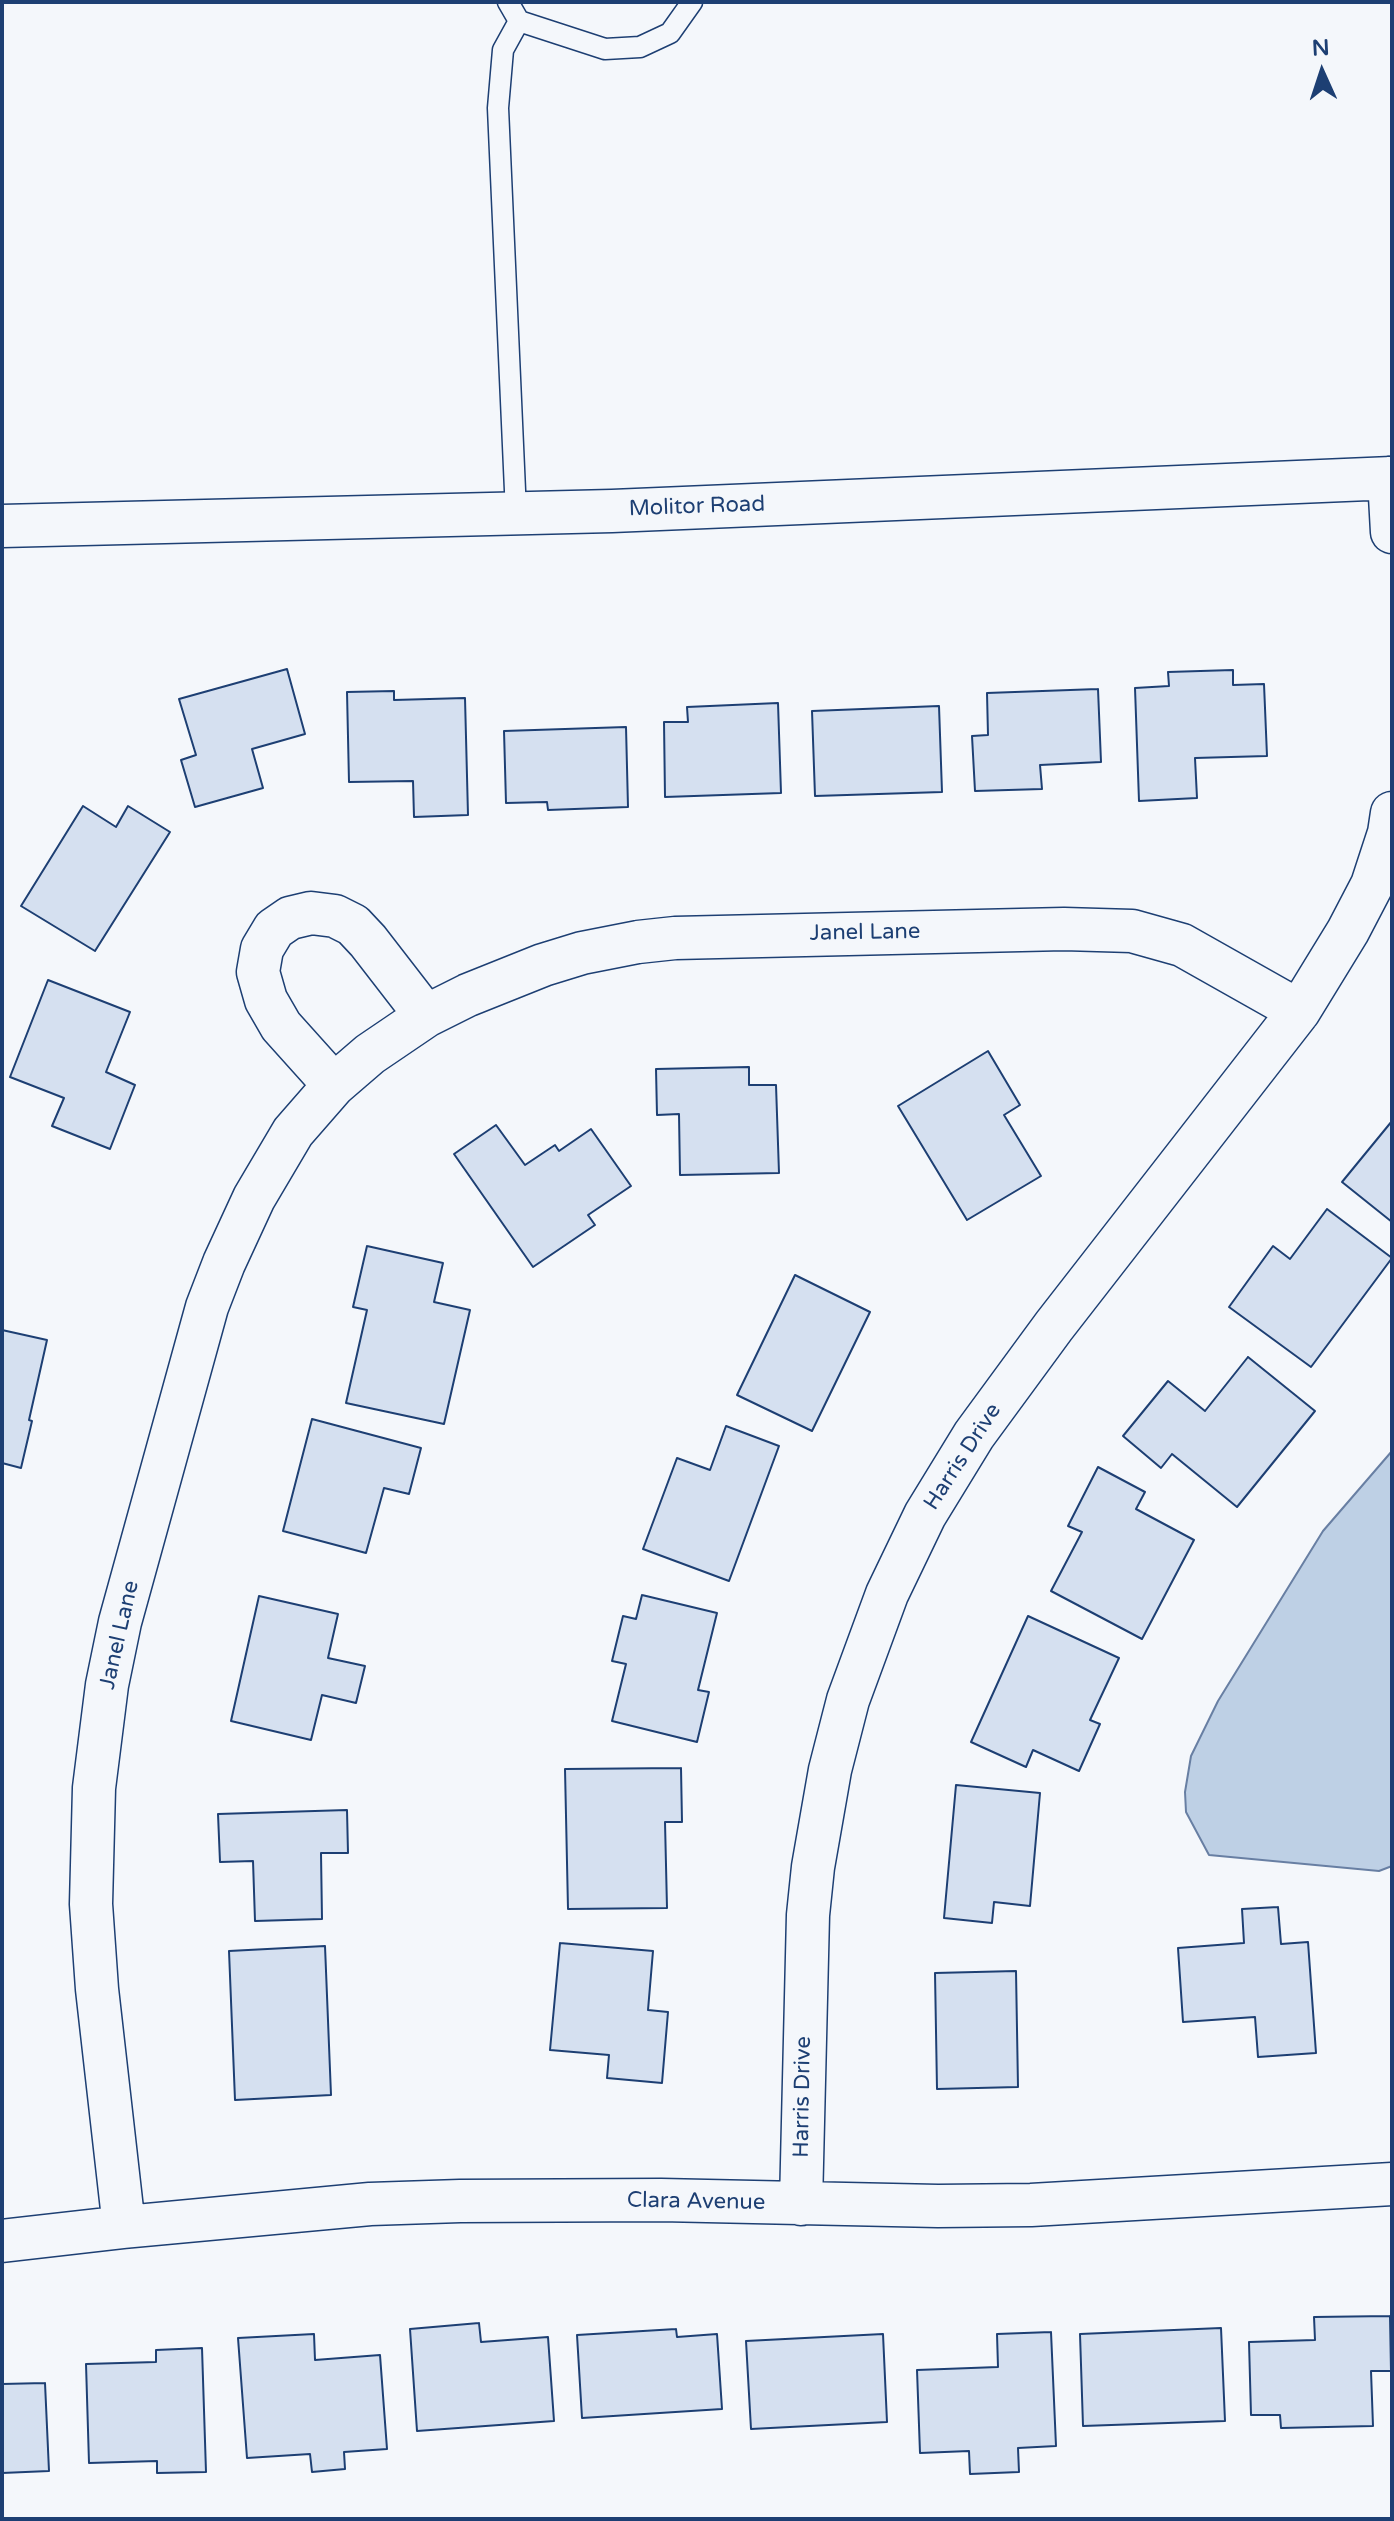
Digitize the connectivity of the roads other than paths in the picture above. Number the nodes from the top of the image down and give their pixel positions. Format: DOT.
graph roads {
  1 [pos="508,2"];
  2 [pos="692,2"];
  3 [pos="519,21"];
  4 [pos="1391,478"];
  5 [pos="516,513"];
  6 [pos="2,526"];
  7 [pos="1392,532"];
  8 [pos="1392,813"];
  9 [pos="1299,1011"];
  10 [pos="426,1016"];
  11 [pos="334,1085"];
  12 [pos="1392,2184"];
  13 [pos="801,2204"];
  14 [pos="124,2227"];
  15 [pos="2,2241"];
  1 -- 3 [label="lane"];
  2 -- 3 [label="lane"];
  3 -- 5 [label="lane"];
  4 -- 5 [label="street, Molitor Road"];
  4 -- 7 [label="street"];
  5 -- 6 [label="street, Molitor Road"];
  8 -- 9 [label="street, Harris Drive"];
  9 -- 10 [label="street, Janel Lane"];
  9 -- 13 [label="street, Harris Drive"];
  10 -- 11 [label="street, Janel Lane"];
  10 -- 11 [label="street"];
  11 -- 14 [label="street, Janel Lane"];
  12 -- 13 [label="street, Clara Avenue"];
  13 -- 14 [label="street, Clara Avenue"];
  14 -- 15 [label="street, Clara Avenue"];
}
